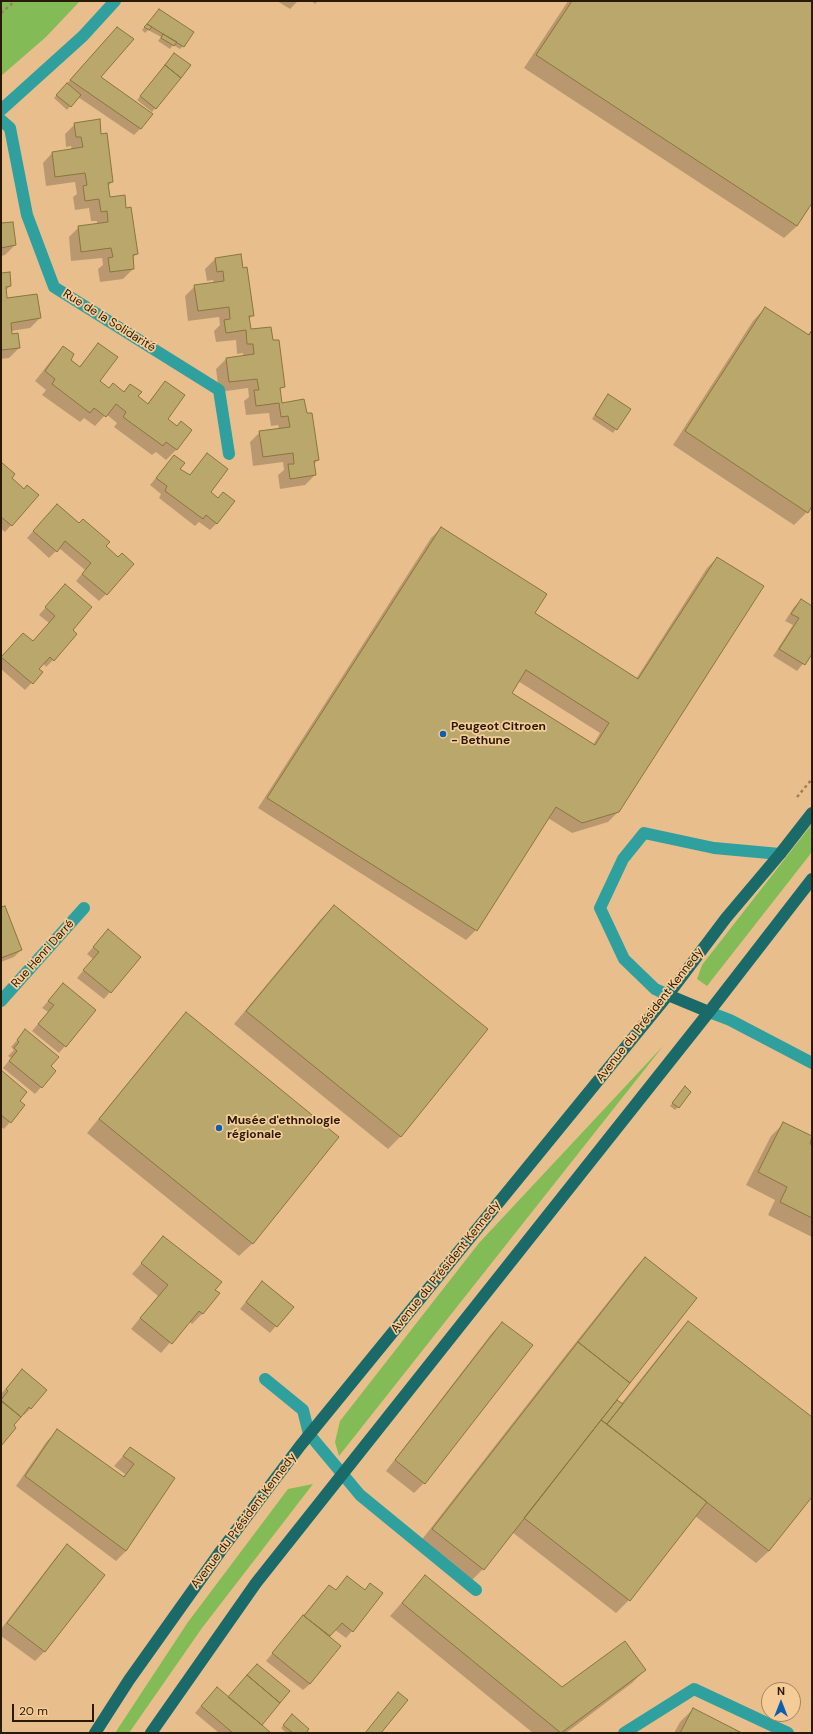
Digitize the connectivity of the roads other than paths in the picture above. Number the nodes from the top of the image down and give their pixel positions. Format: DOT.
graph roads {
  1 [pos="115,1"];
  2 [pos="1,110"];
  3 [pos="1,120"];
  4 [pos="229,454"];
  5 [pos="812,813"];
  6 [pos="780,854"];
  7 [pos="812,879"];
  8 [pos="84,908"];
  9 [pos="668,995"];
  10 [pos="1,1001"];
  11 [pos="709,1012"];
  12 [pos="812,1063"];
  13 [pos="265,1379"];
  14 [pos="310,1434"];
  15 [pos="342,1475"];
  16 [pos="476,1590"];
  17 [pos="95,1733"];
  18 [pos="151,1733"];
  19 [pos="624,1733"];
  20 [pos="788,1733"];
  1 -- 2 [label="street"];
  3 -- 4 [label="street, Rue de la Solidarité"];
  5 -- 6 [label="main road, Avenue du Président Kennedy"];
  6 -- 9 [label="main road, Avenue du Président Kennedy"];
  6 -- 9 [label="street"];
  7 -- 11 [label="main road"];
  8 -- 10 [label="street, Rue Henri Darré"];
  9 -- 11 [label="main road"];
  9 -- 14 [label="main road, Avenue du Président Kennedy"];
  11 -- 12 [label="street"];
  11 -- 15 [label="main road"];
  13 -- 14 [label="street"];
  14 -- 15 [label="street"];
  14 -- 17 [label="main road, Avenue du Président Kennedy"];
  15 -- 16 [label="street"];
  15 -- 18 [label="main road"];
  19 -- 20 [label="street"];
}
